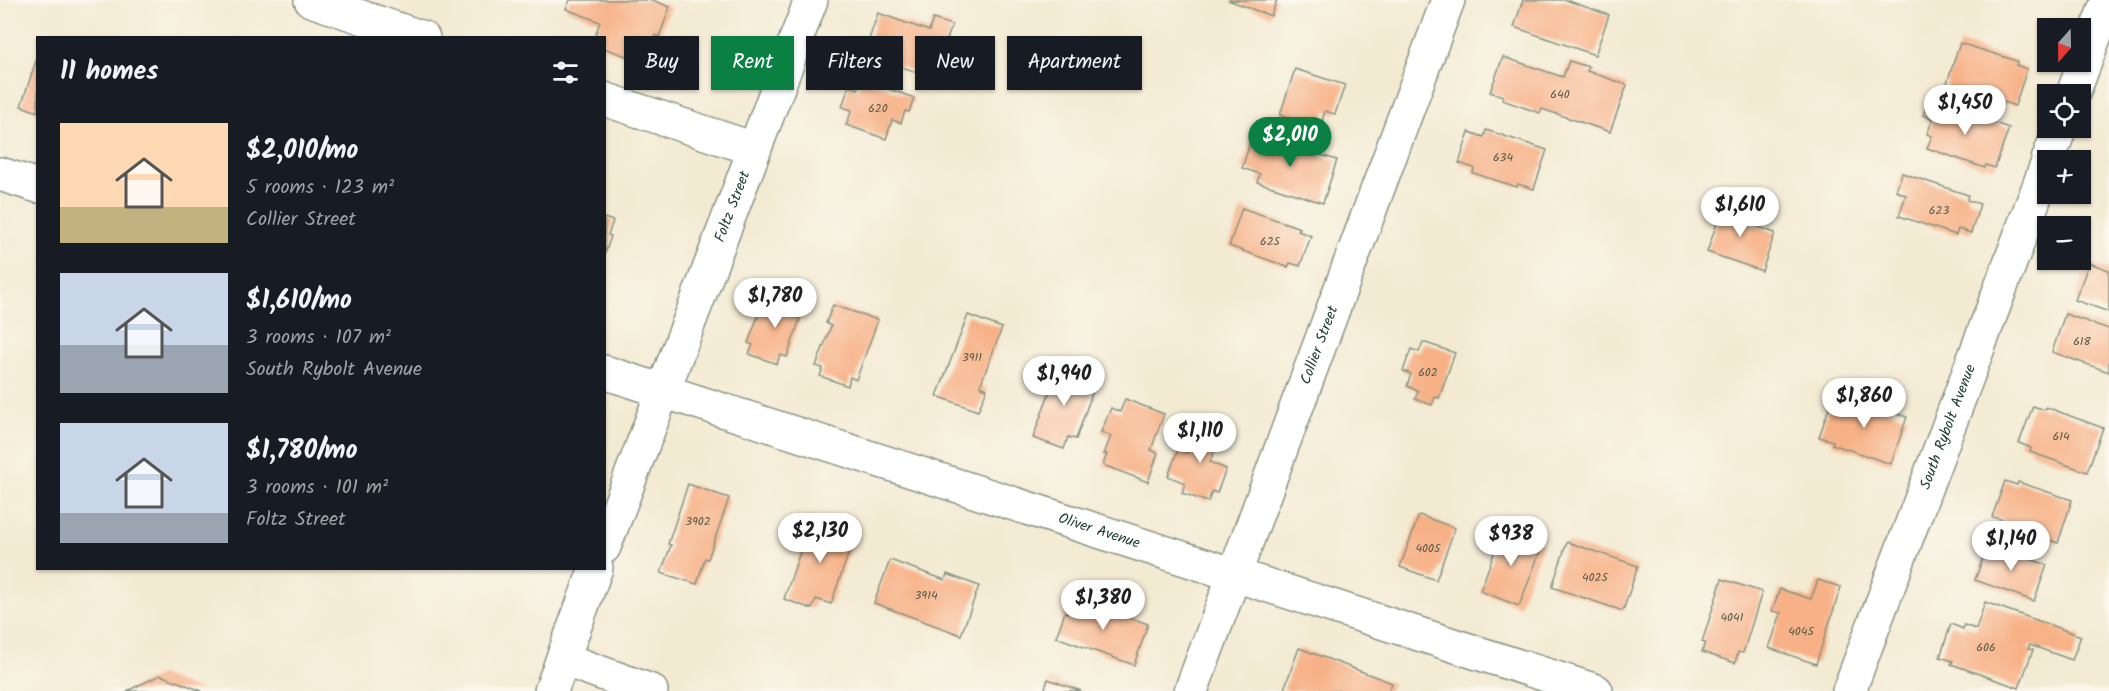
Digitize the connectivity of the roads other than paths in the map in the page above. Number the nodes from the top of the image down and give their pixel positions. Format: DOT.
graph roads {
  1 [pos="311,0"];
  2 [pos="811,0"];
  3 [pos="1448,0"];
  4 [pos="2108,0"];
  5 [pos="417,36"];
  6 [pos="2077,84"];
  7 [pos="606,100"];
  8 [pos="754,149"];
  9 [pos="0,174"];
  10 [pos="36,185"];
  11 [pos="2037,190"];
  12 [pos="606,373"];
  13 [pos="662,391"];
  14 [pos="606,542"];
  15 [pos="595,570"];
  16 [pos="1233,575"];
  17 [pos="563,659"];
  18 [pos="551,691"];
  19 [pos="651,691"];
  20 [pos="1191,691"];
  21 [pos="1596,691"];
  22 [pos="1849,691"];
  1 -- 5 [label="street"];
  2 -- 8 [label="street, Foltz Street"];
  3 -- 16 [label="street, Collier Street"];
  4 -- 6 [label="street"];
  7 -- 8 [label="street"];
  8 -- 13 [label="street, Foltz Street"];
  9 -- 10 [label="street"];
  11 -- 22 [label="street, South Rybolt Avenue"];
  12 -- 13 [label="street, Oliver Avenue"];
  13 -- 14 [label="street, Foltz Street"];
  13 -- 16 [label="street, Oliver Avenue"];
  15 -- 17 [label="street"];
  16 -- 20 [label="street, Collier Street"];
  16 -- 21 [label="street, Oliver Avenue"];
  17 -- 18 [label="street"];
  17 -- 19 [label="street"];
}
